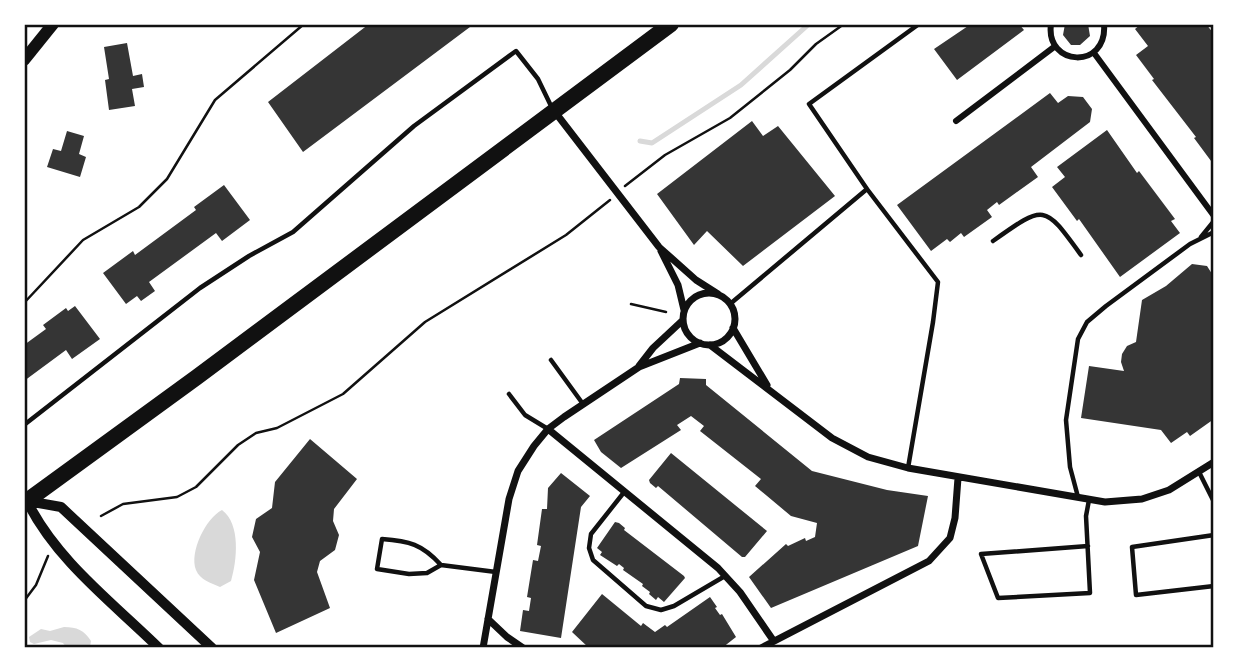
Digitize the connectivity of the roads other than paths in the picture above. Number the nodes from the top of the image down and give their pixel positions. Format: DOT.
graph roads {
  1 [pos="53,24"];
  2 [pos="671,24"];
  3 [pos="919,24"];
  4 [pos="1051,24"];
  5 [pos="1104,24"];
  6 [pos="1054,47"];
  7 [pos="1094,53"];
  8 [pos="24,60"];
  9 [pos="554,111"];
  10 [pos="956,121"];
  11 [pos="867,190"];
  12 [pos="1213,219"];
  13 [pos="1213,232"];
  14 [pos="1199,238"];
  15 [pos="993,240"];
  16 [pos="659,247"];
  17 [pos="1081,256"];
  18 [pos="718,294"];
  19 [pos="730,304"];
  20 [pos="684,310"];
  21 [pos="683,320"];
  22 [pos="733,328"];
  23 [pos="700,344"];
  24 [pos="710,345"];
  25 [pos="551,360"];
  26 [pos="639,367"];
  27 [pos="769,388"];
  28 [pos="509,394"];
  29 [pos="583,404"];
  30 [pos="24,425"];
  31 [pos="548,429"];
  32 [pos="1213,462"];
  33 [pos="908,468"];
  34 [pos="1199,472"];
  35 [pos="958,478"];
  36 [pos="625,491"];
  37 [pos="1079,498"];
  38 [pos="1089,500"];
  39 [pos="25,501"];
  40 [pos="1213,502"];
  41 [pos="1213,535"];
  42 [pos="1088,546"];
  43 [pos="441,565"];
  44 [pos="496,572"];
  45 [pos="726,576"];
  46 [pos="1213,586"];
  47 [pos="488,619"];
  48 [pos="773,640"];
  49 [pos="159,648"];
  50 [pos="212,648"];
  51 [pos="483,648"];
  52 [pos="523,648"];
  53 [pos="761,648"];
  1 -- 8 [label="main road"];
  2 -- 9 [label="highway"];
  3 -- 11 [label="lane"];
  4 -- 6 [label="street"];
  5 -- 7 [label="street"];
  6 -- 7 [label="street"];
  6 -- 10 [label="street"];
  7 -- 12 [label="street"];
  9 -- 16 [label="street"];
  9 -- 30 [label="lane"];
  9 -- 39 [label="highway"];
  11 -- 19 [label="lane"];
  11 -- 33 [label="lane"];
  12 -- 14 [label="lane"];
  13 -- 14 [label="lane"];
  14 -- 37 [label="lane"];
  15 -- 17 [label="lane"];
  16 -- 18 [label="street"];
  16 -- 20 [label="street"];
  18 -- 19 [label="street"];
  18 -- 20 [label="street"];
  19 -- 22 [label="street"];
  20 -- 21 [label="street"];
  21 -- 23 [label="street"];
  21 -- 26 [label="street"];
  22 -- 24 [label="street"];
  22 -- 27 [label="street"];
  23 -- 24 [label="street"];
  23 -- 26 [label="street"];
  24 -- 27 [label="street"];
  25 -- 29 [label="lane"];
  26 -- 29 [label="street"];
  27 -- 33 [label="street"];
  28 -- 31 [label="lane"];
  29 -- 31 [label="street"];
  31 -- 36 [label="street"];
  31 -- 44 [label="street"];
  32 -- 34 [label="street"];
  33 -- 35 [label="street"];
  34 -- 38 [label="street"];
  34 -- 40 [label="lane"];
  35 -- 37 [label="street"];
  35 -- 48 [label="street"];
  36 -- 45 [label="street"];
  36 -- 45 [label="lane"];
  37 -- 38 [label="street"];
  38 -- 42 [label="lane"];
  39 -- 49 [label="street"];
  39 -- 50 [label="street"];
  41 -- 46 [label="lane"];
  42 -- 42 [label="lane"];
  43 -- 43 [label="lane"];
  43 -- 44 [label="lane"];
  44 -- 47 [label="street"];
  45 -- 48 [label="street"];
  47 -- 51 [label="street"];
  47 -- 52 [label="street"];
  48 -- 53 [label="street"];
}
